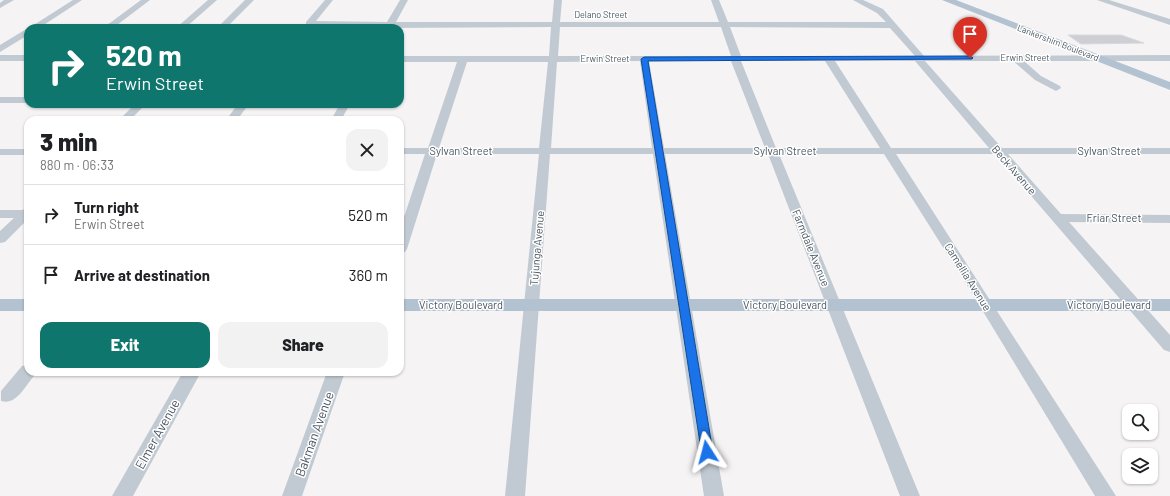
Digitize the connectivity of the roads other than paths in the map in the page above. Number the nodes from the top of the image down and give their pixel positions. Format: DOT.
graph roads {
  1 [pos="10,0"];
  2 [pos="78,0"];
  3 [pos="146,0"];
  4 [pos="213,0"];
  5 [pos="250,0"];
  6 [pos="329,0"];
  7 [pos="404,0"];
  8 [pos="558,0"];
  9 [pos="715,0"];
  10 [pos="857,0"];
  11 [pos="947,0"];
  12 [pos="1102,0"];
  13 [pos="0,6"];
  14 [pos="1170,22"];
  15 [pos="39,24"];
  16 [pos="113,24"];
  17 [pos="185,24"];
  18 [pos="224,24"];
  19 [pos="309,24"];
  20 [pos="390,24"];
  21 [pos="556,25"];
  22 [pos="724,25"];
  23 [pos="892,25"];
  24 [pos="404,26"];
  25 [pos="24,34"];
  26 [pos="0,49"];
  27 [pos="0,58"];
  28 [pos="24,58"];
  29 [pos="736,58"];
  30 [pos="828,58"];
  31 [pos="920,58"];
  32 [pos="1014,58"];
  33 [pos="1096,58"];
  34 [pos="1170,58"];
  35 [pos="404,59"];
  36 [pos="463,59"];
  37 [pos="553,59"];
  38 [pos="644,59"];
  39 [pos="1170,86"];
  40 [pos="1056,88"];
  41 [pos="0,100"];
  42 [pos="24,100"];
  43 [pos="137,108"];
  44 [pos="241,108"];
  45 [pos="128,116"];
  46 [pos="234,116"];
  47 [pos="404,151"];
  48 [pos="432,151"];
  49 [pos="546,151"];
  50 [pos="659,151"];
  51 [pos="773,151"];
  52 [pos="887,151"];
  53 [pos="998,151"];
  54 [pos="1170,151"];
  55 [pos="0,152"];
  56 [pos="24,152"];
  57 [pos="24,213"];
  58 [pos="0,214"];
  59 [pos="24,216"];
  60 [pos="1057,218"];
  61 [pos="1170,219"];
  62 [pos="404,237"];
  63 [pos="0,239"];
  64 [pos="0,305"];
  65 [pos="24,305"];
  66 [pos="404,305"];
  67 [pos="532,305"];
  68 [pos="684,305"];
  69 [pos="986,305"];
  70 [pos="1134,305"];
  71 [pos="1170,305"];
  72 [pos="834,306"];
  73 [pos="1170,346"];
  74 [pos="24,376"];
  75 [pos="190,376"];
  76 [pos="335,376"];
  77 [pos="7,396"];
  78 [pos="122,496"];
  79 [pos="292,496"];
  80 [pos="516,496"];
  81 [pos="714,496"];
  82 [pos="910,496"];
  83 [pos="1106,496"];
  1 -- 13 [label="street"];
  2 -- 15 [label="street"];
  3 -- 16 [label="street"];
  4 -- 17 [label="street"];
  5 -- 18 [label="street"];
  6 -- 19 [label="street, Delano Street"];
  7 -- 20 [label="street"];
  8 -- 21 [label="street, Tujunga Avenue"];
  9 -- 22 [label="street, Farmdale Avenue"];
  10 -- 23 [label="street, Beck Avenue"];
  11 -- 33 [label="main road, Lankershim Boulevard"];
  12 -- 14 [label="street"];
  21 -- 22 [label="street, Delano Street"];
  21 -- 24 [label="street, Delano Street"];
  21 -- 37 [label="street, Tujunga Avenue"];
  22 -- 23 [label="street, Delano Street"];
  22 -- 29 [label="street, Farmdale Avenue"];
  23 -- 31 [label="street, Beck Avenue"];
  25 -- 26 [label="street"];
  27 -- 28 [label="street"];
  29 -- 30 [label="street, Erwin Street"];
  29 -- 38 [label="street, Erwin Street"];
  29 -- 51 [label="street, Farmdale Avenue"];
  30 -- 31 [label="street, Erwin Street"];
  30 -- 52 [label="street, Camellia Avenue"];
  31 -- 32 [label="street, Erwin Street"];
  31 -- 53 [label="street, Beck Avenue"];
  32 -- 33 [label="street, Erwin Street"];
  32 -- 40 [label="street"];
  33 -- 34 [label="street, Erwin Street"];
  33 -- 39 [label="main road, Lankershim Boulevard"];
  35 -- 36 [label="street, Erwin Street"];
  36 -- 37 [label="street, Erwin Street"];
  36 -- 48 [label="street"];
  37 -- 38 [label="street, Erwin Street"];
  37 -- 49 [label="street, Tujunga Avenue"];
  38 -- 50 [label="street"];
  41 -- 42 [label="street"];
  43 -- 45 [label="street"];
  44 -- 46 [label="street"];
  47 -- 48 [label="street, Sylvan Street"];
  48 -- 49 [label="street, Sylvan Street"];
  48 -- 62 [label="street"];
  49 -- 50 [label="street, Sylvan Street"];
  49 -- 67 [label="street, Tujunga Avenue"];
  50 -- 51 [label="street, Sylvan Street"];
  50 -- 68 [label="street"];
  51 -- 52 [label="street, Sylvan Street"];
  51 -- 72 [label="street, Farmdale Avenue"];
  52 -- 53 [label="street, Sylvan Street"];
  52 -- 69 [label="street, Camellia Avenue"];
  53 -- 54 [label="street, Sylvan Street"];
  53 -- 60 [label="street, Beck Avenue"];
  55 -- 56 [label="street"];
  57 -- 58 [label="street"];
  59 -- 63 [label="street"];
  60 -- 61 [label="street, Friar Street"];
  60 -- 70 [label="street, Beck Avenue"];
  64 -- 65 [label="main road"];
  66 -- 67 [label="main road, Victory Boulevard"];
  67 -- 68 [label="main road, Victory Boulevard"];
  67 -- 80 [label="street, Tujunga Avenue"];
  68 -- 72 [label="main road, Victory Boulevard"];
  68 -- 81 [label="street"];
  69 -- 70 [label="main road, Victory Boulevard"];
  69 -- 72 [label="main road, Victory Boulevard"];
  69 -- 83 [label="street, Camellia Avenue"];
  70 -- 71 [label="main road, Victory Boulevard"];
  70 -- 73 [label="street, Beck Avenue"];
  72 -- 82 [label="street, Farmdale Avenue"];
  74 -- 77 [label="street"];
  75 -- 78 [label="street, Elmer Avenue"];
  76 -- 79 [label="street, Bakman Avenue"];
}
